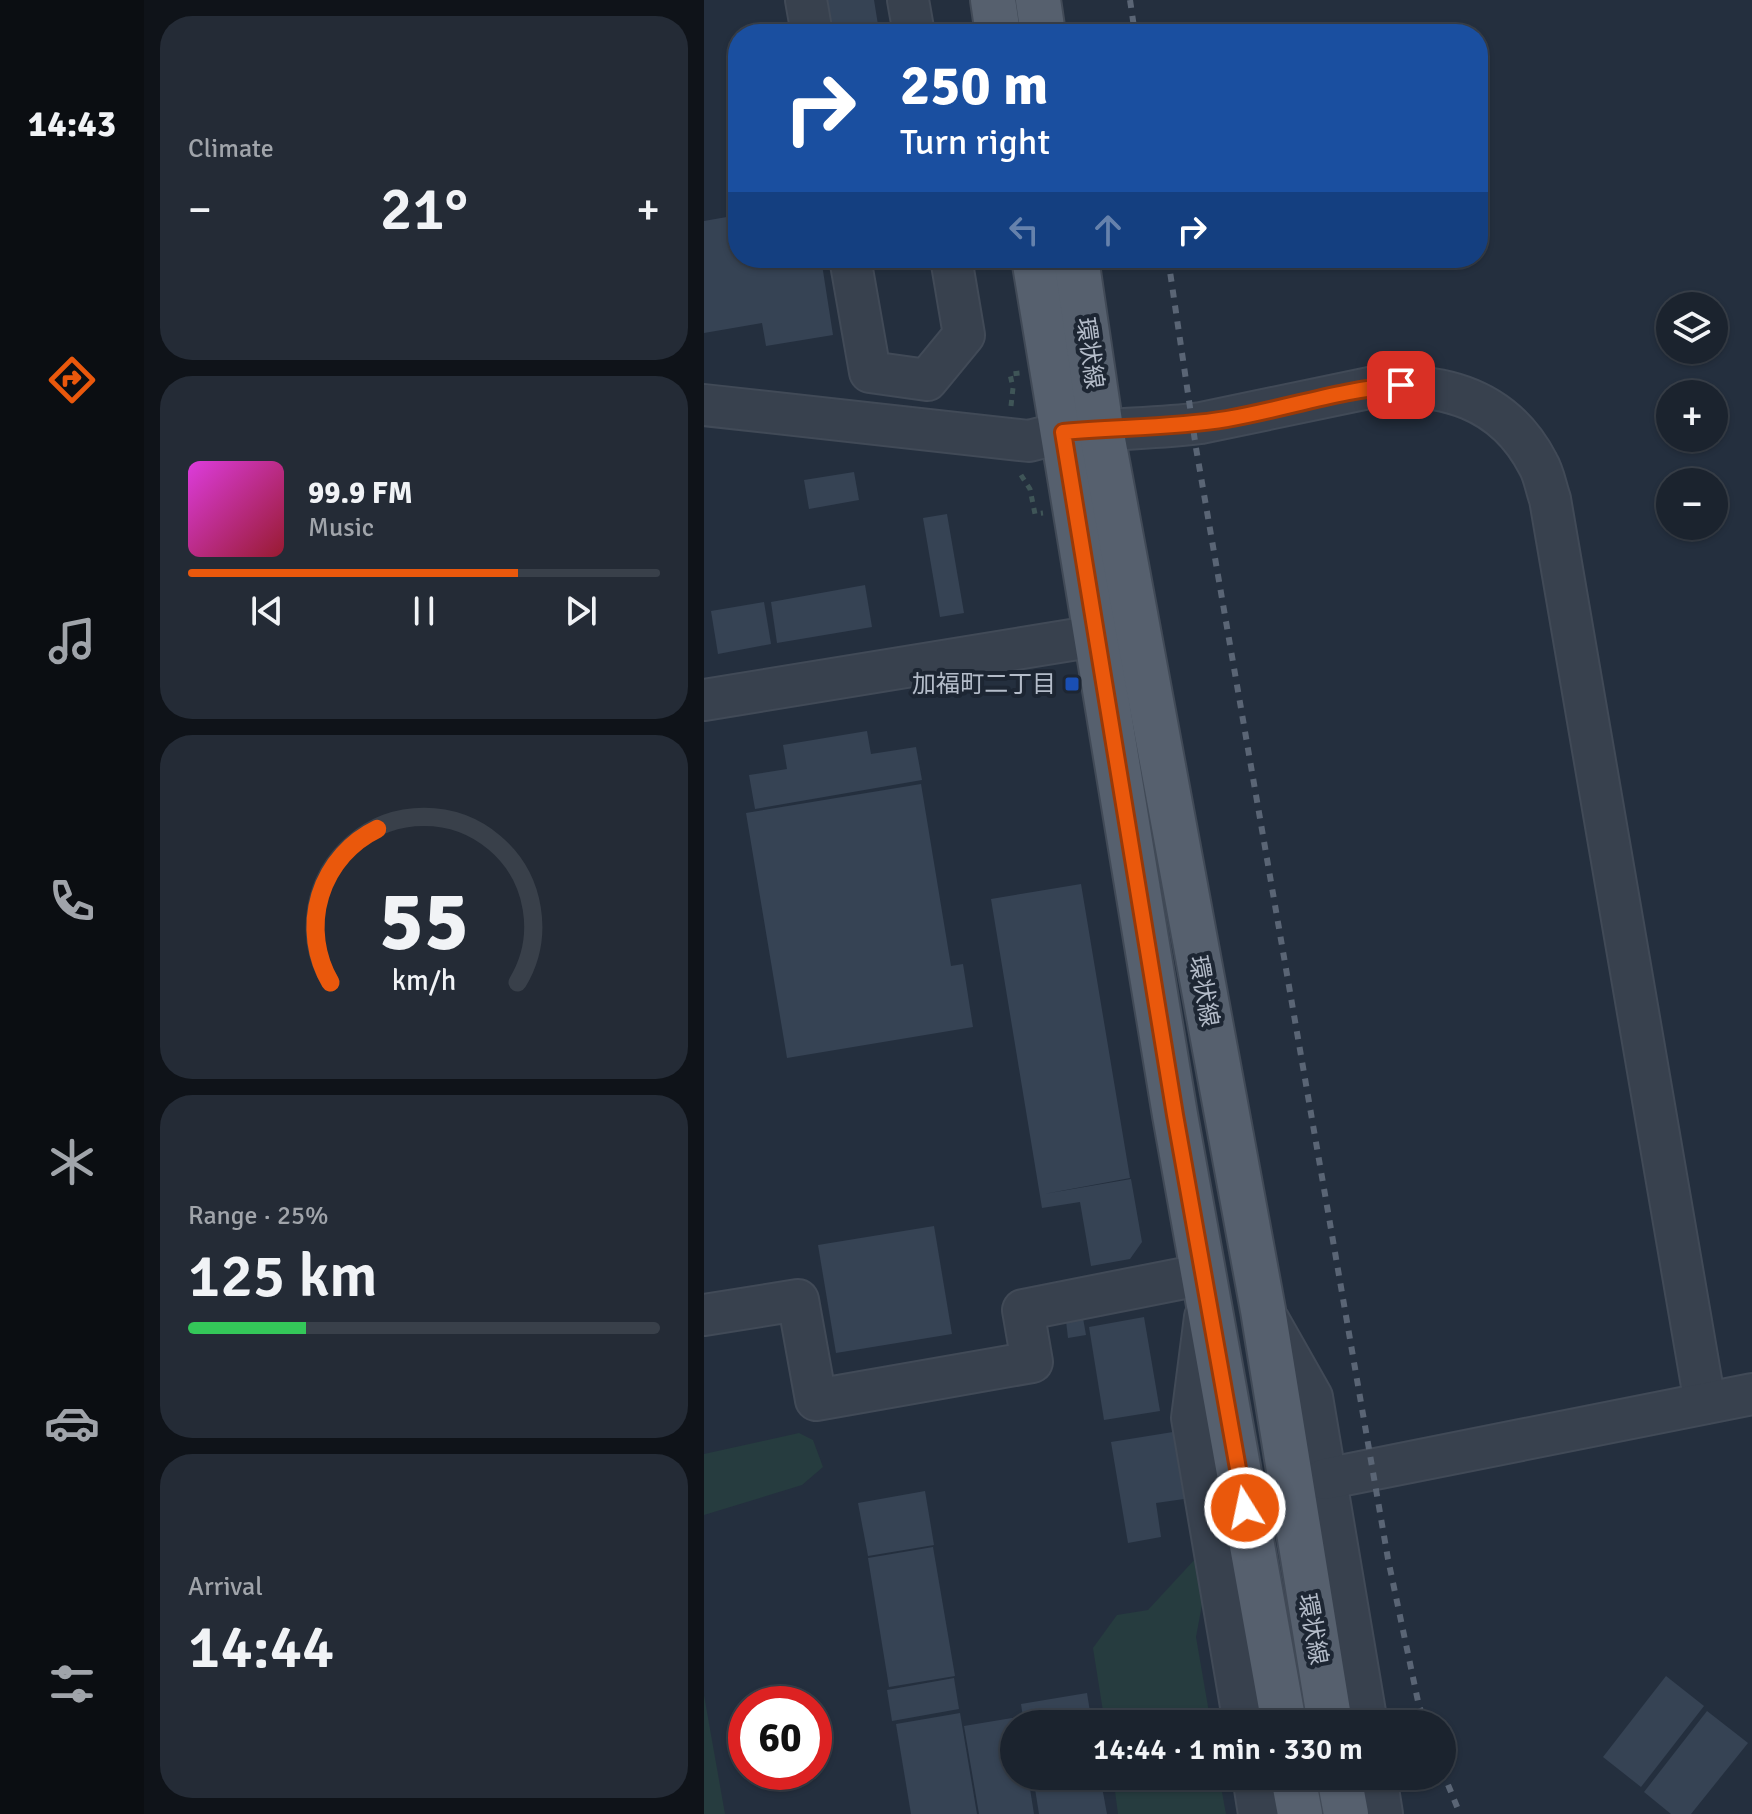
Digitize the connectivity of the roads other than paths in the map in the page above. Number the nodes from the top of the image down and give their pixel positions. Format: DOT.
graph roads {
  1 [pos="806,0"];
  2 [pos="908,0"];
  3 [pos="993,0"];
  4 [pos="1038,0"];
  5 [pos="810,24"];
  6 [pos="912,24"];
  7 [pos="997,24"];
  8 [pos="1042,24"];
  9 [pos="852,268"];
  10 [pos="953,268"];
  11 [pos="1037,268"];
  12 [pos="1076,268"];
  13 [pos="704,405"];
  14 [pos="1082,430"];
  15 [pos="1096,636"];
  16 [pos="704,700"];
  17 [pos="1199,1287"];
  18 [pos="1263,1310"];
  19 [pos="704,1315"];
  20 [pos="1752,1394"];
  21 [pos="1705,1403"];
  22 [pos="1325,1479"];
  23 [pos="1242,1710"];
  24 [pos="1281,1710"];
  25 [pos="1328,1710"];
  26 [pos="1365,1710"];
  27 [pos="1255,1790"];
  28 [pos="1296,1790"];
  29 [pos="1342,1790"];
  30 [pos="1378,1790"];
  31 [pos="1259,1814"];
  32 [pos="1300,1814"];
  33 [pos="1346,1814"];
  34 [pos="1382,1814"];
  1 -- 5 [label="street"];
  2 -- 6 [label="street"];
  3 -- 7 [label="main road"];
  4 -- 8 [label="main road"];
  9 -- 10 [label="street"];
  11 -- 14 [label="main road, 環状線"];
  12 -- 14 [label="main road, 環状線"];
  13 -- 14 [label="street"];
  14 -- 15 [label="main road, 環状線"];
  14 -- 18 [label="main road, 環状線"];
  14 -- 21 [label="street"];
  15 -- 16 [label="street"];
  15 -- 17 [label="main road, 環状線"];
  17 -- 19 [label="street"];
  17 -- 23 [label="street"];
  17 -- 24 [label="main road, 環状線"];
  18 -- 22 [label="street"];
  18 -- 25 [label="main road, 環状線"];
  20 -- 21 [label="street"];
  21 -- 22 [label="street"];
  22 -- 26 [label="street"];
  27 -- 31 [label="street"];
  28 -- 32 [label="main road"];
  29 -- 33 [label="main road"];
  30 -- 34 [label="street"];
}
